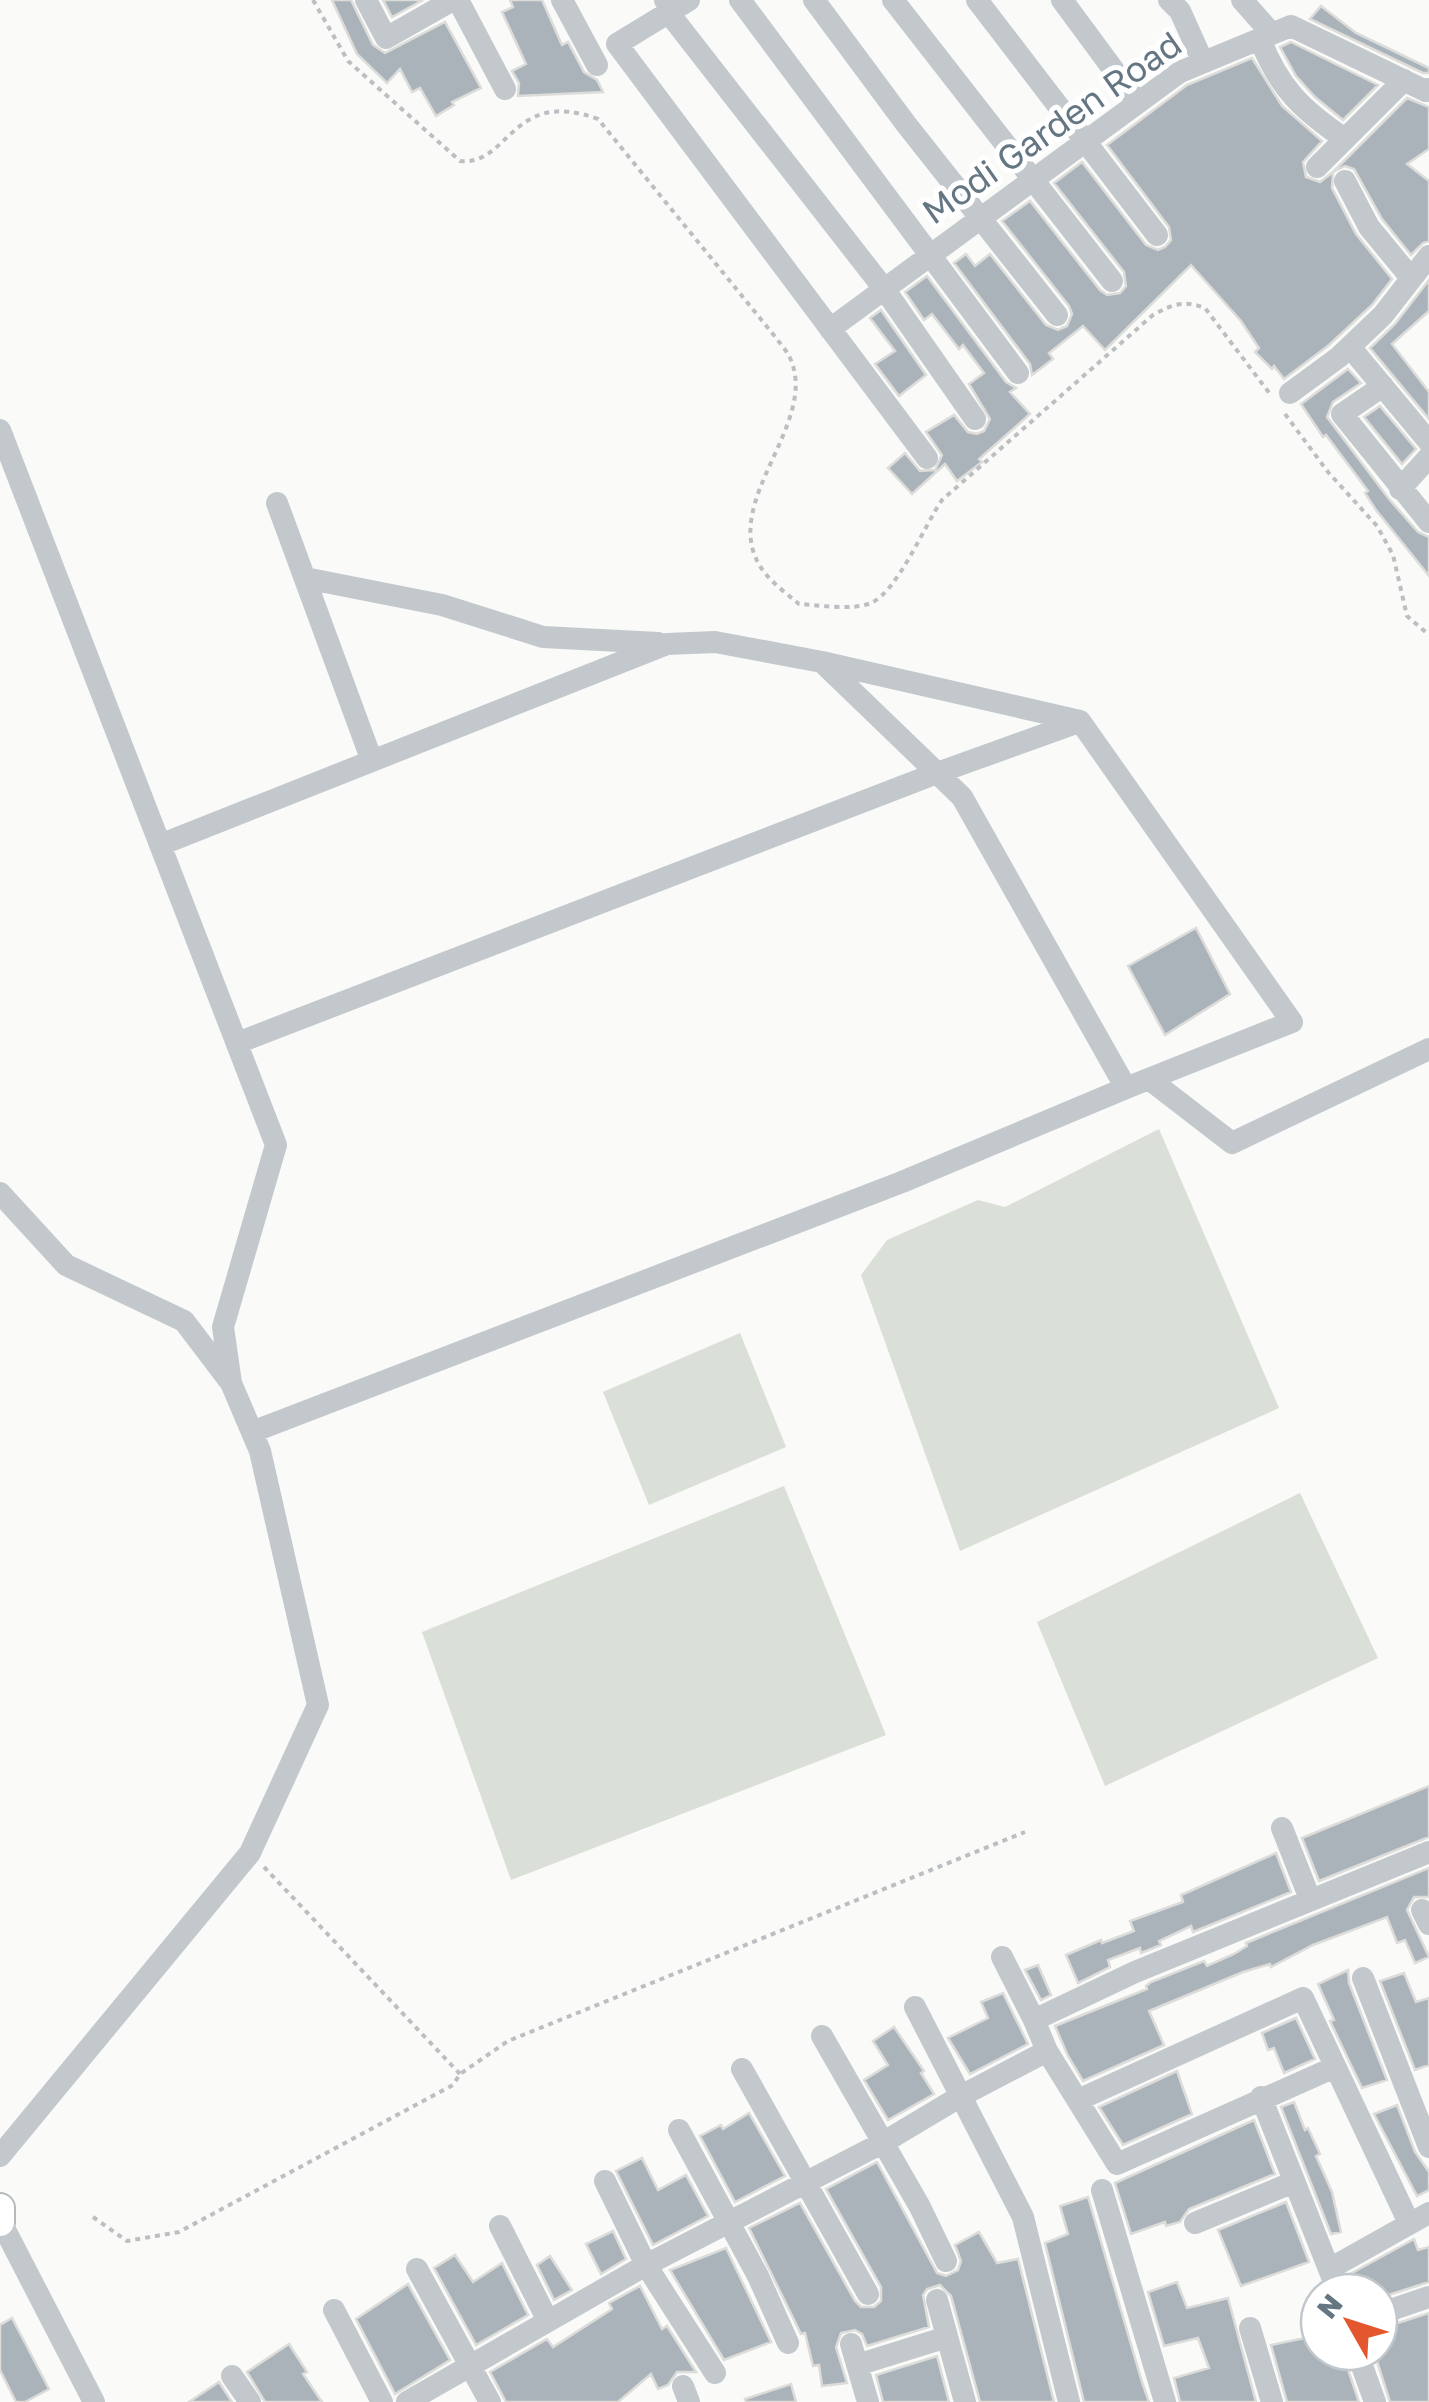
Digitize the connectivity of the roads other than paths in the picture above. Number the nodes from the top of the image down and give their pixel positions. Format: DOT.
graph roads {
  1 [pos="366,0"];
  2 [pos="455,0"];
  3 [pos="562,0"];
  4 [pos="740,0"];
  5 [pos="814,0"];
  6 [pos="894,0"];
  7 [pos="977,0"];
  8 [pos="1062,0"];
  9 [pos="1169,0"];
  10 [pos="1242,0"];
  11 [pos="674,3"];
  12 [pos="1266,37"];
  13 [pos="1203,62"];
  14 [pos="597,65"];
  15 [pos="1404,80"];
  16 [pos="505,89"];
  17 [pos="1428,92"];
  18 [pos="1138,103"];
  19 [pos="1345,139"];
  20 [pos="1087,140"];
  21 [pos="1317,167"];
  22 [pos="1345,180"];
  23 [pos="1033,181"];
  24 [pos="982,218"];
  25 [pos="1157,235"];
  26 [pos="1429,256"];
  27 [pos="930,257"];
  28 [pos="1411,278"];
  29 [pos="1112,281"];
  30 [pos="885,290"];
  31 [pos="1057,315"];
  32 [pos="830,329"];
  33 [pos="1350,346"];
  34 [pos="1018,373"];
  35 [pos="1383,386"];
  36 [pos="1290,393"];
  37 [pos="976,419"];
  38 [pos="0,430"];
  39 [pos="1429,442"];
  40 [pos="928,458"];
  41 [pos="1429,458"];
  42 [pos="1400,489"];
  43 [pos="277,504"];
  44 [pos="1429,522"];
  45 [pos="304,578"];
  46 [pos="667,644"];
  47 [pos="822,662"];
  48 [pos="1080,722"];
  49 [pos="372,761"];
  50 [pos="938,773"];
  51 [pos="160,844"];
  52 [pos="237,1043"];
  53 [pos="1429,1049"];
  54 [pos="1149,1079"];
  55 [pos="1126,1088"];
  56 [pos="0,1193"];
  57 [pos="231,1384"];
  58 [pos="252,1432"];
  59 [pos="1282,1828"];
  60 [pos="1429,1852"];
  61 [pos="1310,1899"];
  62 [pos="1002,1957"];
  63 [pos="1363,1978"];
  64 [pos="915,2007"];
  65 [pos="1034,2020"];
  66 [pos="822,2036"];
  67 [pos="1048,2051"];
  68 [pos="1335,2067"];
  69 [pos="742,2069"];
  70 [pos="961,2096"];
  71 [pos="1261,2097"];
  72 [pos="1078,2100"];
  73 [pos="679,2130"];
  74 [pos="884,2142"];
  75 [pos="1429,2146"];
  76 [pos="0,2156"];
  77 [pos="605,2181"];
  78 [pos="1294,2182"];
  79 [pos="806,2183"];
  80 [pos="1102,2190"];
  81 [pos="0,2208"];
  82 [pos="1419,2218"];
  83 [pos="0,2222"];
  84 [pos="728,2223"];
  85 [pos="1195,2223"];
  86 [pos="500,2226"];
  87 [pos="946,2261"];
  88 [pos="646,2265"];
  89 [pos="1331,2268"];
  90 [pos="417,2269"];
  91 [pos="1332,2272"];
  92 [pos="868,2294"];
  93 [pos="1429,2297"];
  94 [pos="937,2300"];
  95 [pos="1399,2307"];
  96 [pos="334,2310"];
  97 [pos="548,2321"];
  98 [pos="1250,2328"];
  99 [pos="947,2336"];
  100 [pos="788,2343"];
  101 [pos="469,2366"];
  102 [pos="715,2372"];
  103 [pos="1365,2372"];
  104 [pos="232,2376"];
  105 [pos="94,2402"];
  106 [pos="250,2402"];
  107 [pos="382,2402"];
  108 [pos="407,2402"];
  109 [pos="490,2402"];
  110 [pos="868,2402"];
  111 [pos="965,2402"];
  112 [pos="1069,2402"];
  113 [pos="1165,2402"];
  114 [pos="1272,2402"];
  115 [pos="1375,2402"];
  1 -- 2 [label="street"];
  2 -- 16 [label="street"];
  3 -- 14 [label="street"];
  4 -- 27 [label="street"];
  5 -- 24 [label="street"];
  6 -- 23 [label="street"];
  7 -- 20 [label="street"];
  8 -- 18 [label="street"];
  9 -- 13 [label="street"];
  10 -- 12 [label="street"];
  11 -- 30 [label="street"];
  11 -- 32 [label="street"];
  12 -- 13 [label="street, Modi Garden Road"];
  12 -- 15 [label="street, Modi Garden Road"];
  12 -- 19 [label="street"];
  13 -- 18 [label="street, Modi Garden Road"];
  15 -- 17 [label="street, Modi Garden Road"];
  15 -- 19 [label="street"];
  18 -- 20 [label="street, Modi Garden Road"];
  19 -- 21 [label="street"];
  20 -- 23 [label="street, Modi Garden Road"];
  20 -- 25 [label="street"];
  22 -- 28 [label="street"];
  23 -- 24 [label="street, Modi Garden Road"];
  23 -- 29 [label="street"];
  24 -- 27 [label="street, Modi Garden Road"];
  24 -- 31 [label="street"];
  26 -- 28 [label="street"];
  27 -- 30 [label="street, Modi Garden Road"];
  27 -- 34 [label="street"];
  28 -- 33 [label="street"];
  30 -- 32 [label="street, Modi Garden Road"];
  30 -- 37 [label="street"];
  32 -- 40 [label="street"];
  33 -- 35 [label="street"];
  33 -- 36 [label="street"];
  35 -- 39 [label="street"];
  35 -- 42 [label="street"];
  38 -- 51 [label="street"];
  41 -- 42 [label="street"];
  42 -- 44 [label="street"];
  43 -- 45 [label="street"];
  45 -- 46 [label="street"];
  45 -- 49 [label="street"];
  46 -- 47 [label="street"];
  46 -- 49 [label="street"];
  47 -- 48 [label="street"];
  47 -- 50 [label="street"];
  48 -- 50 [label="street"];
  48 -- 54 [label="street"];
  49 -- 51 [label="street"];
  50 -- 52 [label="street"];
  50 -- 55 [label="street"];
  51 -- 52 [label="street"];
  52 -- 57 [label="street"];
  53 -- 54 [label="street"];
  54 -- 55 [label="street"];
  55 -- 58 [label="street"];
  56 -- 57 [label="street"];
  57 -- 58 [label="street"];
  58 -- 76 [label="street"];
  59 -- 61 [label="street"];
  60 -- 61 [label="street"];
  61 -- 65 [label="street"];
  62 -- 65 [label="street"];
  63 -- 75 [label="street"];
  64 -- 70 [label="street"];
  65 -- 67 [label="street"];
  66 -- 74 [label="street"];
  67 -- 70 [label="street"];
  67 -- 72 [label="street"];
  68 -- 71 [label="street"];
  68 -- 72 [label="street"];
  68 -- 82 [label="street"];
  69 -- 79 [label="street"];
  70 -- 74 [label="street"];
  70 -- 112 [label="street"];
  71 -- 72 [label="street"];
  71 -- 78 [label="street"];
  73 -- 84 [label="street"];
  74 -- 79 [label="street"];
  74 -- 87 [label="street"];
  77 -- 88 [label="street"];
  78 -- 85 [label="street"];
  78 -- 89 [label="street"];
  79 -- 84 [label="street"];
  79 -- 92 [label="street"];
  80 -- 113 [label="street"];
  81 -- 83 [label="main road"];
  82 -- 89 [label="street"];
  83 -- 105 [label="street"];
  84 -- 88 [label="street"];
  84 -- 100 [label="street"];
  86 -- 97 [label="street"];
  88 -- 97 [label="street"];
  88 -- 102 [label="street"];
  89 -- 91 [label="street"];
  90 -- 101 [label="street"];
  93 -- 95 [label="street"];
  94 -- 99 [label="street"];
  96 -- 107 [label="street"];
  97 -- 101 [label="street"];
  98 -- 114 [label="street"];
  99 -- 110 [label="street"];
  99 -- 111 [label="street"];
  101 -- 108 [label="street"];
  101 -- 109 [label="street"];
  103 -- 115 [label="street"];
  104 -- 106 [label="street"];
}
